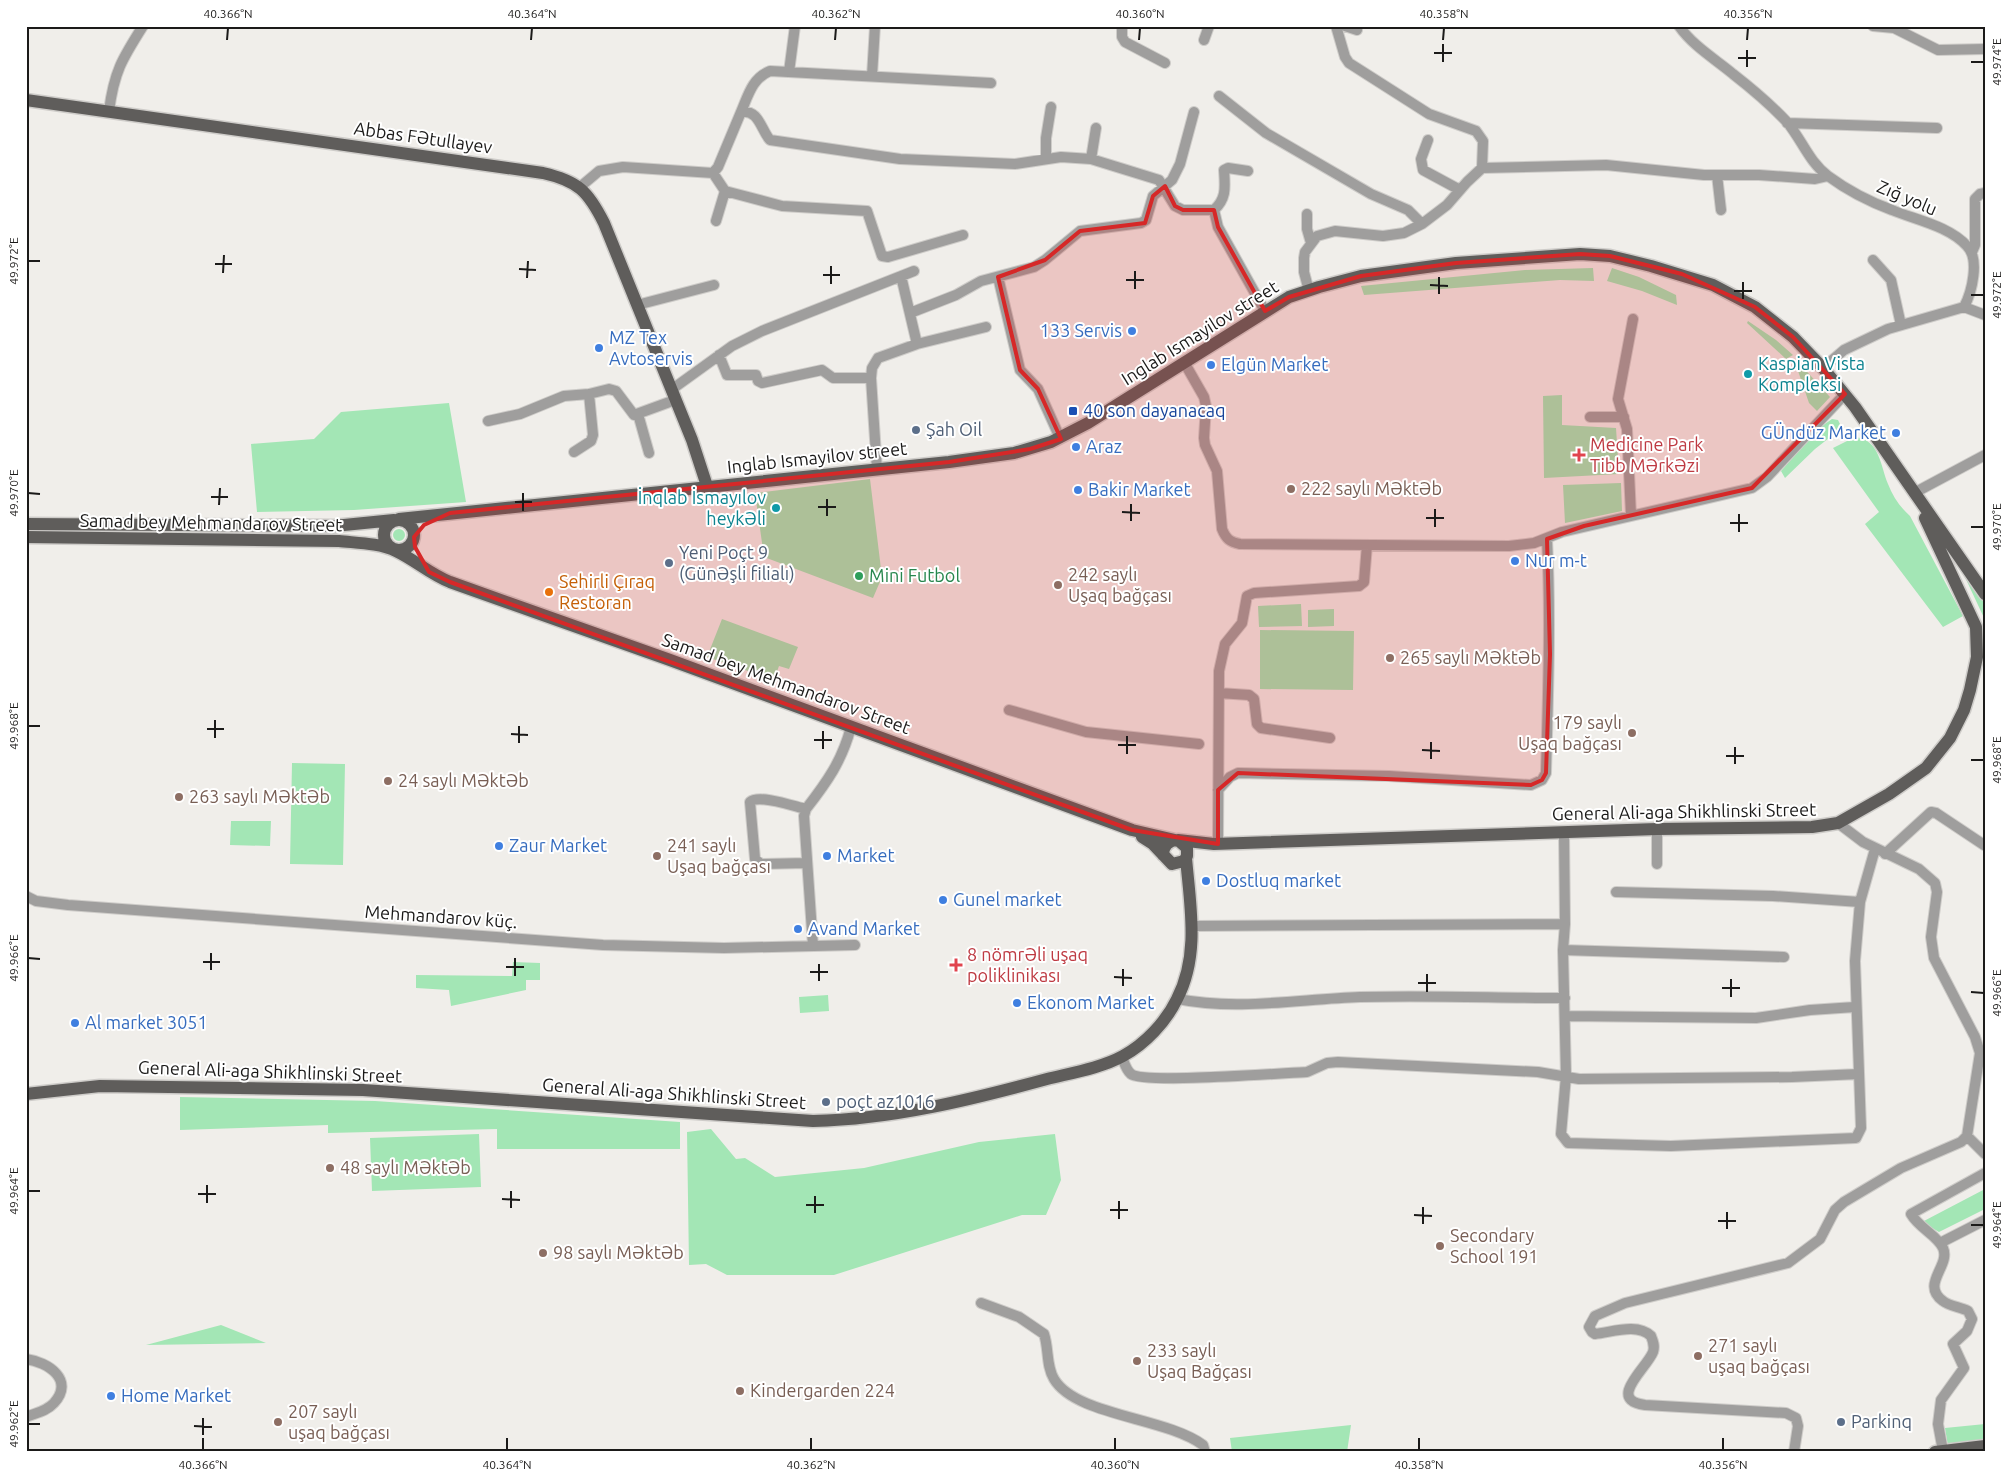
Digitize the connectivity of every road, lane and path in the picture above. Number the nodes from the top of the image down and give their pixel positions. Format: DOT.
graph roads {
  1 [pos="143,26"];
  2 [pos="795,26"];
  3 [pos="875,26"];
  4 [pos="1122,26"];
  5 [pos="1209,26"];
  6 [pos="1336,26"];
  7 [pos="1345,26"];
  8 [pos="1679,26"];
  9 [pos="1873,26"];
  10 [pos="1357,30"];
  11 [pos="1204,40"];
  12 [pos="1985,50"];
  13 [pos="1165,63"];
  14 [pos="789,72"];
  15 [pos="872,76"];
  16 [pos="991,82"];
  17 [pos="1219,96"];
  18 [pos="26,100"];
  19 [pos="1051,107"];
  20 [pos="109,111"];
  21 [pos="741,112"];
  22 [pos="1194,112"];
  23 [pos="1787,123"];
  24 [pos="1096,128"];
  25 [pos="1937,128"];
  26 [pos="1428,140"];
  27 [pos="1091,158"];
  28 [pos="1046,159"];
  29 [pos="1482,168"];
  30 [pos="1248,171"];
  31 [pos="713,173"];
  32 [pos="1717,175"];
  33 [pos="1828,176"];
  34 [pos="1165,186"];
  35 [pos="580,187"];
  36 [pos="1460,190"];
  37 [pos="725,191"];
  38 [pos="1985,193"];
  39 [pos="1214,210"];
  40 [pos="1721,210"];
  41 [pos="1307,214"];
  42 [pos="716,221"];
  43 [pos="1422,224"];
  44 [pos="963,235"];
  45 [pos="1311,243"];
  46 [pos="1972,252"];
  47 [pos="1873,260"];
  48 [pos="914,271"];
  49 [pos="901,276"];
  50 [pos="998,277"];
  51 [pos="714,285"];
  52 [pos="1309,291"];
  53 [pos="637,305"];
  54 [pos="1964,307"];
  55 [pos="1265,311"];
  56 [pos="910,313"];
  57 [pos="1985,315"];
  58 [pos="1633,319"];
  59 [pos="1901,325"];
  60 [pos="986,327"];
  61 [pos="917,344"];
  62 [pos="719,355"];
  63 [pos="1184,362"];
  64 [pos="1823,368"];
  65 [pos="871,378"];
  66 [pos="589,394"];
  67 [pos="1845,394"];
  68 [pos="673,395"];
  69 [pos="638,414"];
  70 [pos="1590,417"];
  71 [pos="1624,417"];
  72 [pos="488,421"];
  73 [pos="1060,438"];
  74 [pos="574,452"];
  75 [pos="649,453"];
  76 [pos="1985,454"];
  77 [pos="877,470"];
  78 [pos="707,486"];
  79 [pos="1914,493"];
  80 [pos="450,513"];
  81 [pos="1631,515"];
  82 [pos="397,520"];
  83 [pos="26,524"];
  84 [pos="26,537"];
  85 [pos="414,537"];
  86 [pos="1547,539"];
  87 [pos="1367,545"];
  88 [pos="394,550"];
  89 [pos="429,572"];
  90 [pos="1985,594"];
  91 [pos="1980,670"];
  92 [pos="1219,693"];
  93 [pos="1009,710"];
  94 [pos="851,727"];
  95 [pos="1330,738"];
  96 [pos="1199,744"];
  97 [pos="1218,790"];
  98 [pos="806,809"];
  99 [pos="1838,823"];
  100 [pos="1657,829"];
  101 [pos="1132,830"];
  102 [pos="1564,832"];
  103 [pos="1177,840"];
  104 [pos="1216,844"];
  105 [pos="1984,845"];
  106 [pos="1875,849"];
  107 [pos="1885,854"];
  108 [pos="1187,857"];
  109 [pos="1166,858"];
  110 [pos="807,863"];
  111 [pos="1657,864"];
  112 [pos="1189,891"];
  113 [pos="1616,892"];
  114 [pos="26,896"];
  115 [pos="1860,902"];
  116 [pos="1565,924"];
  117 [pos="1192,926"];
  118 [pos="813,946"];
  119 [pos="855,946"];
  120 [pos="1563,950"];
  121 [pos="1784,957"];
  122 [pos="1178,998"];
  123 [pos="1565,998"];
  124 [pos="1856,1008"];
  125 [pos="1566,1016"];
  126 [pos="1122,1057"];
  127 [pos="1858,1074"];
  128 [pos="1566,1076"];
  129 [pos="26,1094"];
  130 [pos="1967,1136"];
  131 [pos="1985,1154"];
  132 [pos="1985,1173"];
  133 [pos="1985,1220"];
  134 [pos="1940,1243"];
  135 [pos="980,1303"];
  136 [pos="26,1359"];
  137 [pos="26,1417"];
  138 [pos="1985,1446"];
  139 [pos="1939,1451"];
  140 [pos="1205,1452"];
  141 [pos="1794,1452"];
  1 -- 20 [label="street"];
  2 -- 14 [label="street"];
  3 -- 15 [label="street"];
  4 -- 13 [label="street"];
  5 -- 11 [label="street"];
  6 -- 29 [label="street"];
  7 -- 10 [label="street"];
  8 -- 23 [label="street, Zığ yolu"];
  9 -- 12 [label="street"];
  14 -- 15 [label="street"];
  14 -- 21 [label="street"];
  15 -- 16 [label="street"];
  17 -- 43 [label="street"];
  18 -- 20 [label="main road, Abbas Fətullayev"];
  19 -- 28 [label="street"];
  20 -- 35 [label="main road, Abbas Fətullayev"];
  21 -- 28 [label="street"];
  21 -- 31 [label="street"];
  22 -- 34 [label="street"];
  23 -- 25 [label="street"];
  23 -- 33 [label="street, Zığ yolu"];
  24 -- 27 [label="street"];
  26 -- 36 [label="street"];
  27 -- 28 [label="street"];
  27 -- 34 [label="street"];
  29 -- 32 [label="street"];
  29 -- 36 [label="street"];
  30 -- 39 [label="street"];
  31 -- 35 [label="street"];
  31 -- 37 [label="street"];
  32 -- 33 [label="street"];
  32 -- 40 [label="street"];
  33 -- 46 [label="street, Zığ yolu"];
  34 -- 39 [label="street"];
  34 -- 50 [label="street"];
  35 -- 53 [label="main road, Abbas Fətullayev"];
  36 -- 43 [label="street"];
  37 -- 42 [label="street"];
  37 -- 44 [label="street"];
  38 -- 46 [label="street"];
  39 -- 55 [label="street"];
  41 -- 45 [label="street"];
  43 -- 45 [label="street"];
  45 -- 52 [label="street"];
  46 -- 54 [label="street"];
  47 -- 59 [label="street"];
  48 -- 49 [label="street"];
  49 -- 56 [label="street"];
  49 -- 62 [label="street"];
  50 -- 56 [label="street"];
  50 -- 73 [label="street"];
  51 -- 53 [label="street"];
  52 -- 55 [label="main road, Inglab Ismayilov street"];
  52 -- 64 [label="main road, Inglab Ismayilov street"];
  53 -- 68 [label="main road, Abbas Fətullayev"];
  54 -- 57 [label="street"];
  54 -- 59 [label="street"];
  55 -- 63 [label="main road, Inglab Ismayilov street"];
  56 -- 61 [label="street"];
  58 -- 71 [label="street"];
  59 -- 64 [label="street"];
  60 -- 61 [label="street"];
  61 -- 65 [label="street"];
  62 -- 65 [label="street"];
  62 -- 68 [label="street"];
  63 -- 73 [label="main road, Inglab Ismayilov street"];
  63 -- 87 [label="street"];
  64 -- 67 [label="main road, Inglab Ismayilov street"];
  65 -- 77 [label="street"];
  66 -- 69 [label="street"];
  66 -- 72 [label="street"];
  66 -- 74 [label="street"];
  67 -- 79 [label="main road, Inglab Ismayilov street"];
  67 -- 81 [label="street"];
  68 -- 69 [label="street"];
  68 -- 78 [label="main road, Abbas Fətullayev"];
  69 -- 75 [label="street"];
  70 -- 71 [label="street"];
  71 -- 81 [label="street"];
  73 -- 77 [label="main road, Inglab Ismayilov street"];
  76 -- 79 [label="street"];
  77 -- 78 [label="main road, Inglab Ismayilov street"];
  78 -- 80 [label="main road, Inglab Ismayilov street"];
  79 -- 90 [label="main road"];
  79 -- 91 [label="main road, General Ali-aga Shikhlinski Street"];
  80 -- 82 [label="main road, Inglab Ismayilov street"];
  80 -- 85 [label="main road"];
  81 -- 86 [label="street"];
  82 -- 83 [label="main road, Samad bey Mehmandarov Street"];
  82 -- 85 [label="main road"];
  82 -- 88 [label="main road"];
  84 -- 88 [label="main road, Samad bey Mehmandarov Street"];
  85 -- 88 [label="main road"];
  85 -- 89 [label="main road"];
  86 -- 87 [label="street"];
  86 -- 97 [label="street"];
  87 -- 92 [label="street"];
  88 -- 89 [label="main road, Samad bey Mehmandarov Street"];
  89 -- 94 [label="main road, Samad bey Mehmandarov Street"];
  91 -- 99 [label="main road, General Ali-aga Shikhlinski Street"];
  92 -- 95 [label="street"];
  92 -- 97 [label="street"];
  93 -- 96 [label="street"];
  94 -- 98 [label="street"];
  94 -- 101 [label="main road, Samad bey Mehmandarov Street"];
  97 -- 104 [label="street"];
  98 -- 110 [label="street"];
  98 -- 110 [label="street"];
  99 -- 100 [label="main road, General Ali-aga Shikhlinski Street"];
  99 -- 106 [label="street"];
  100 -- 102 [label="main road, General Ali-aga Shikhlinski Street"];
  100 -- 111 [label="street"];
  101 -- 103 [label="main road"];
  101 -- 109 [label="main road"];
  102 -- 104 [label="main road, General Ali-aga Shikhlinski Street"];
  102 -- 116 [label="street"];
  103 -- 104 [label="main road"];
  103 -- 108 [label="main road"];
  103 -- 109 [label="main road"];
  104 -- 108 [label="main road"];
  105 -- 107 [label="street"];
  106 -- 107 [label="street"];
  106 -- 115 [label="street"];
  107 -- 130 [label="street"];
  108 -- 109 [label="main road"];
  108 -- 112 [label="main road, General Ali-aga Shikhlinski Street"];
  109 -- 112 [label="main road"];
  110 -- 118 [label="street"];
  112 -- 117 [label="main road, General Ali-aga Shikhlinski Street"];
  113 -- 115 [label="street"];
  114 -- 118 [label="street, Mehmandarov küç."];
  115 -- 124 [label="street"];
  116 -- 117 [label="street"];
  116 -- 120 [label="street"];
  117 -- 122 [label="main road, General Ali-aga Shikhlinski Street"];
  118 -- 119 [label="street, Mehmandarov küç."];
  120 -- 121 [label="street"];
  120 -- 123 [label="street"];
  122 -- 123 [label="street"];
  122 -- 126 [label="main road, General Ali-aga Shikhlinski Street"];
  123 -- 125 [label="street"];
  124 -- 125 [label="street"];
  124 -- 127 [label="street"];
  125 -- 128 [label="street"];
  126 -- 128 [label="street"];
  126 -- 129 [label="main road, General Ali-aga Shikhlinski Street"];
  127 -- 128 [label="street"];
  127 -- 128 [label="street"];
  130 -- 131 [label="street"];
  130 -- 141 [label="street"];
  132 -- 134 [label="street"];
  133 -- 134 [label="street"];
  134 -- 139 [label="street"];
  135 -- 140 [label="street"];
  136 -- 137 [label="street"];
  138 -- 139 [label="main road"];
}
